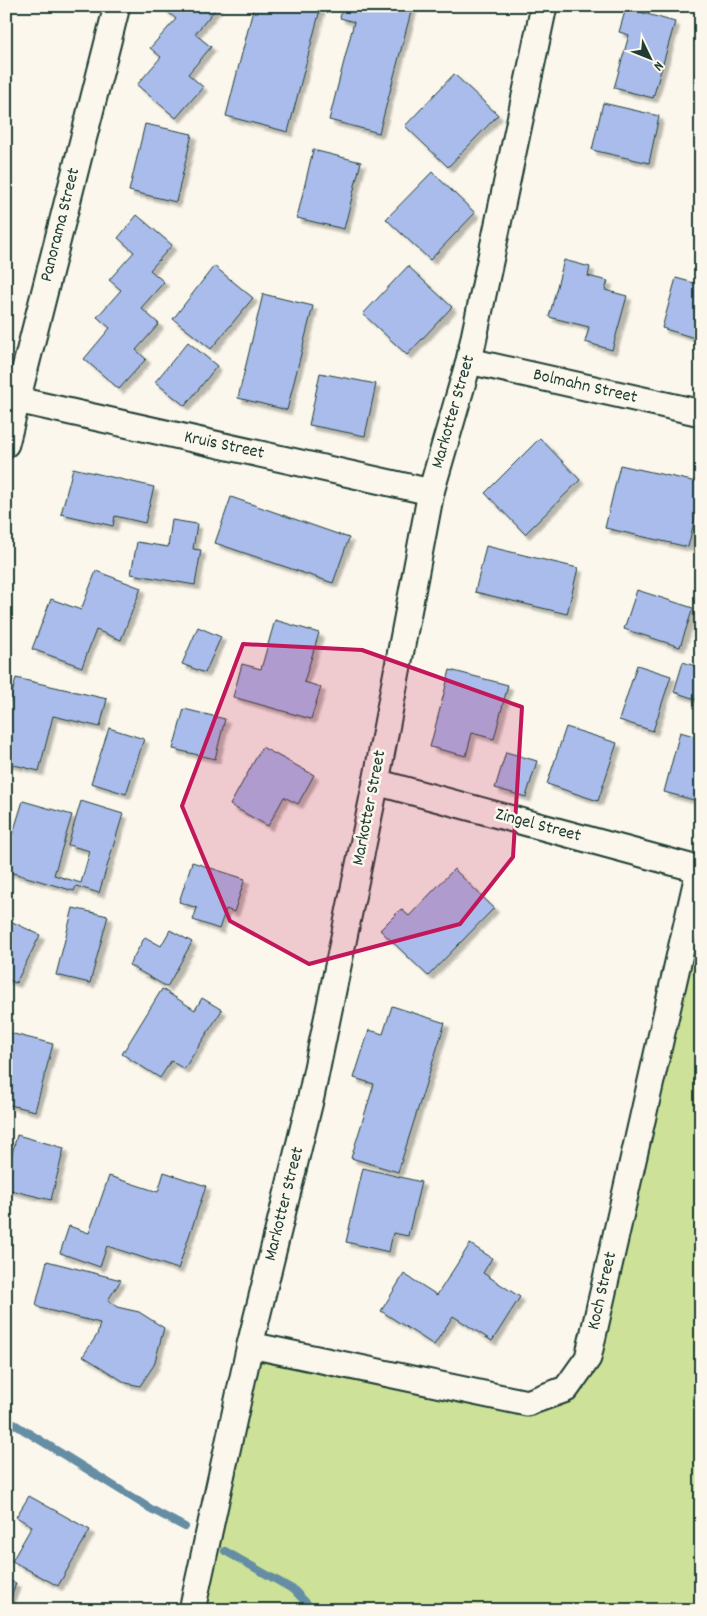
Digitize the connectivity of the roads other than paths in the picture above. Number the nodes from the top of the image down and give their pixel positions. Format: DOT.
graph roads {
  1 [pos="117,6"];
  2 [pos="544,6"];
  3 [pos="469,361"];
  4 [pos="17,400"];
  5 [pos="701,413"];
  6 [pos="6,444"];
  7 [pos="432,492"];
  8 [pos="376,782"];
  9 [pos="700,870"];
  10 [pos="250,1345"];
  11 [pos="192,1610"];
  1 -- 4 [label="street, Panorama Street"];
  2 -- 3 [label="street, Markotter Street"];
  3 -- 5 [label="street, Bolmahn Street"];
  3 -- 7 [label="street, Markotter Street"];
  4 -- 6 [label="street, Panorama Street"];
  4 -- 7 [label="street, Kruis Street"];
  7 -- 8 [label="street, Markotter Street"];
  8 -- 9 [label="street, Zingel Street"];
  8 -- 10 [label="street, Markotter Street"];
  9 -- 10 [label="street, Koch Street"];
  10 -- 11 [label="street, Markotter Street"];
}
